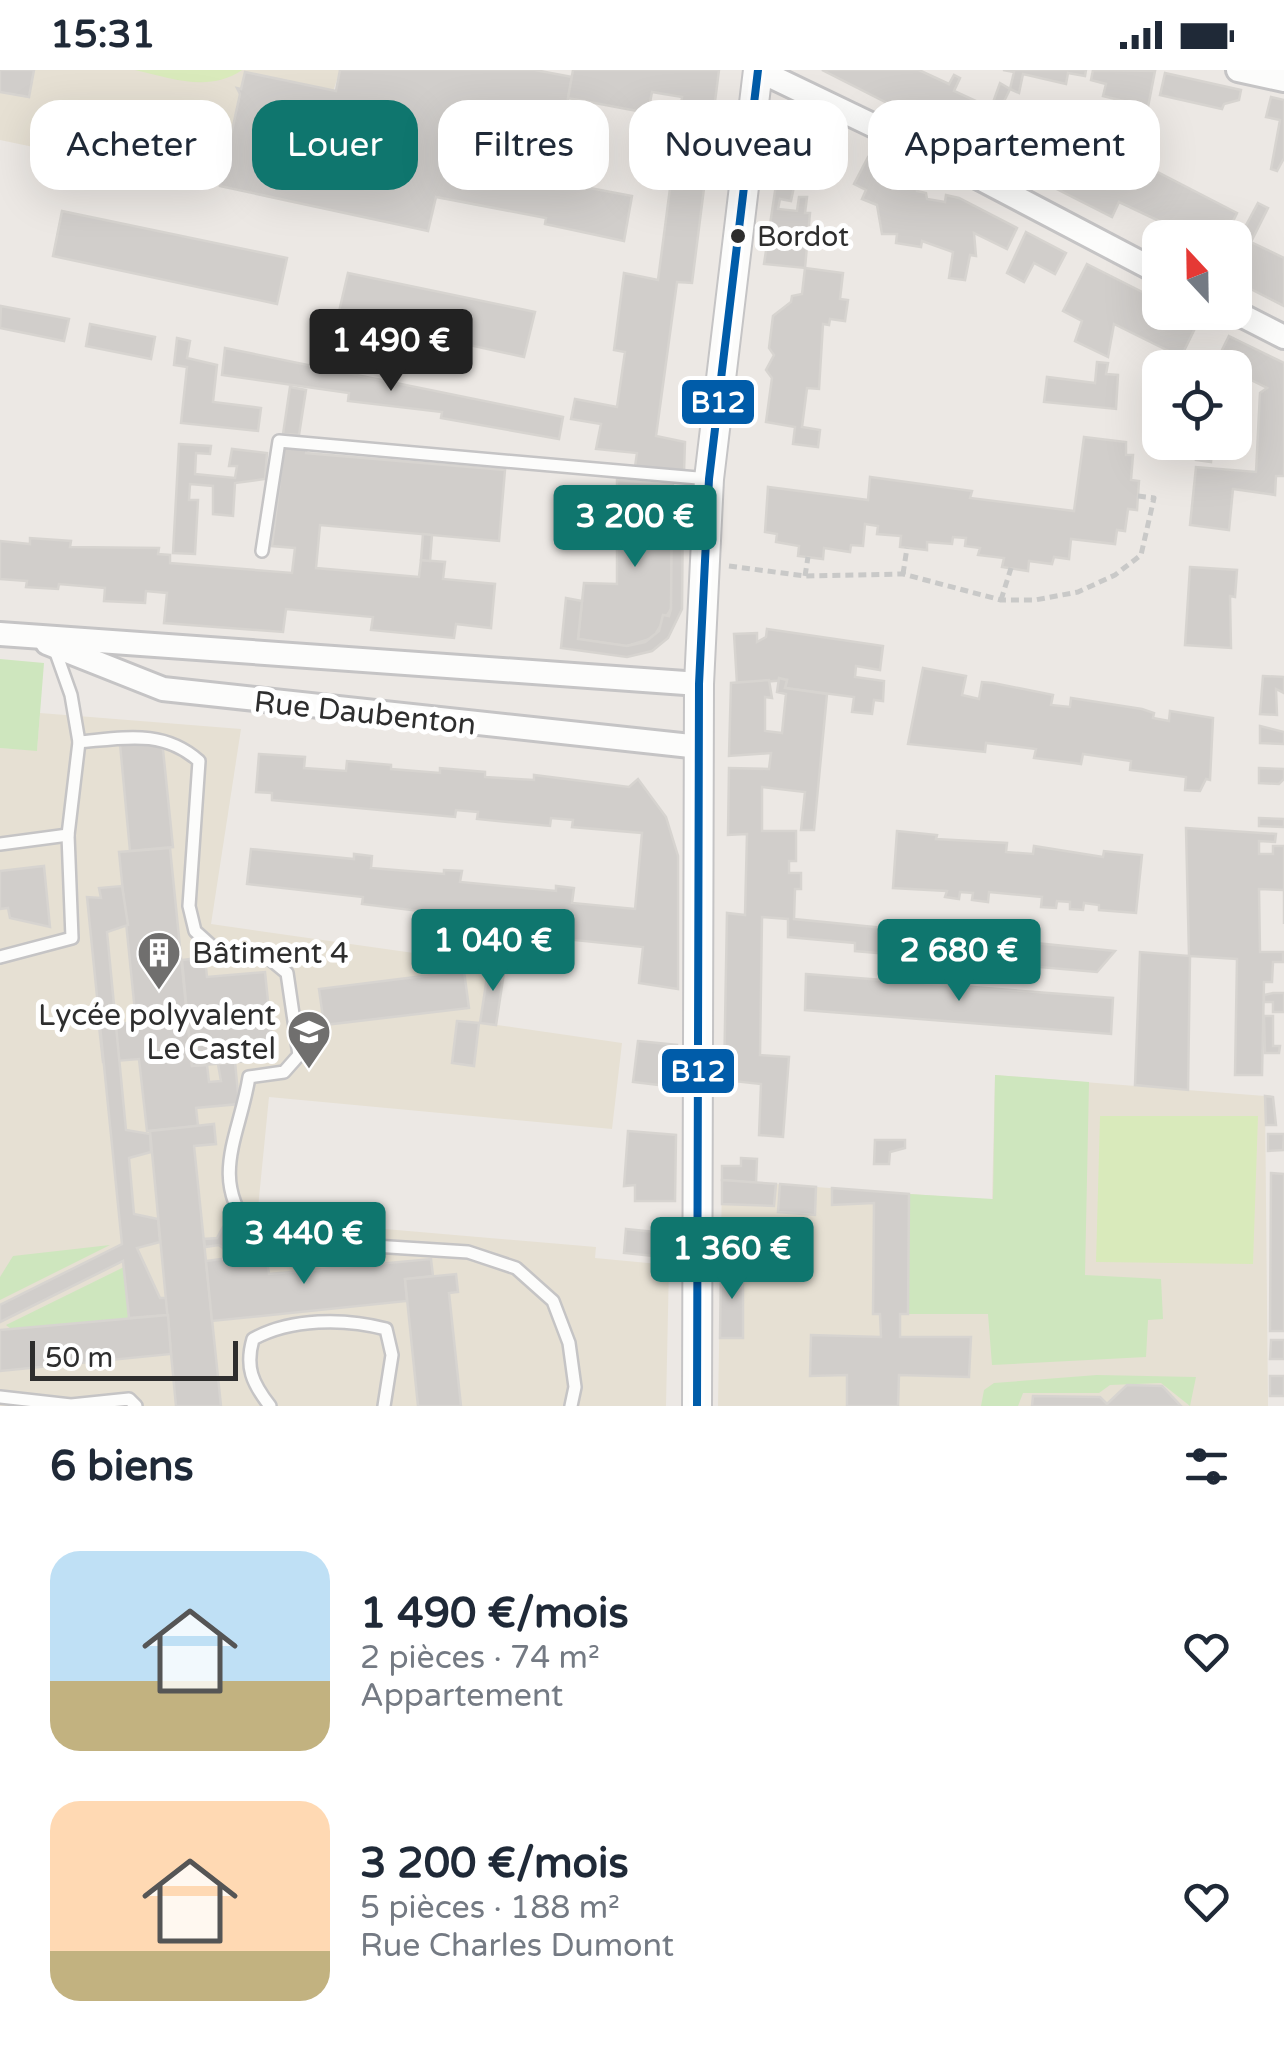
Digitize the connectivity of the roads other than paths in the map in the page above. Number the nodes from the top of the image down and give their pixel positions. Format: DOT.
graph roads {
  1 [pos="758,70"];
  2 [pos="1238,70"];
  3 [pos="1284,80"];
  4 [pos="1142,264"];
  5 [pos="1252,321"];
  6 [pos="1284,337"];
  7 [pos="709,479"];
  8 [pos="262,551"];
  9 [pos="0,634"];
  10 [pos="48,644"];
  11 [pos="699,684"];
  12 [pos="79,742"];
  13 [pos="700,747"];
  14 [pos="68,835"];
  15 [pos="0,844"];
  16 [pos="0,957"];
  17 [pos="0,1397"];
  18 [pos="136,1406"];
  19 [pos="270,1406"];
  20 [pos="384,1406"];
  21 [pos="571,1406"];
  22 [pos="697,1406"];
  1 -- 4 [label="street"];
  1 -- 7 [label="street"];
  2 -- 3 [label="street"];
  5 -- 6 [label="street"];
  7 -- 8 [label="lane"];
  7 -- 11 [label="street"];
  9 -- 10 [label="street, Rue Daubenton"];
  10 -- 11 [label="street, Rue Daubenton"];
  10 -- 12 [label="lane"];
  10 -- 13 [label="street, Rue Daubenton"];
  11 -- 13 [label="street"];
  12 -- 14 [label="lane"];
  12 -- 21 [label="lane"];
  13 -- 22 [label="street"];
  14 -- 15 [label="lane"];
  14 -- 16 [label="lane"];
  17 -- 18 [label="lane"];
  19 -- 20 [label="lane"];
}
